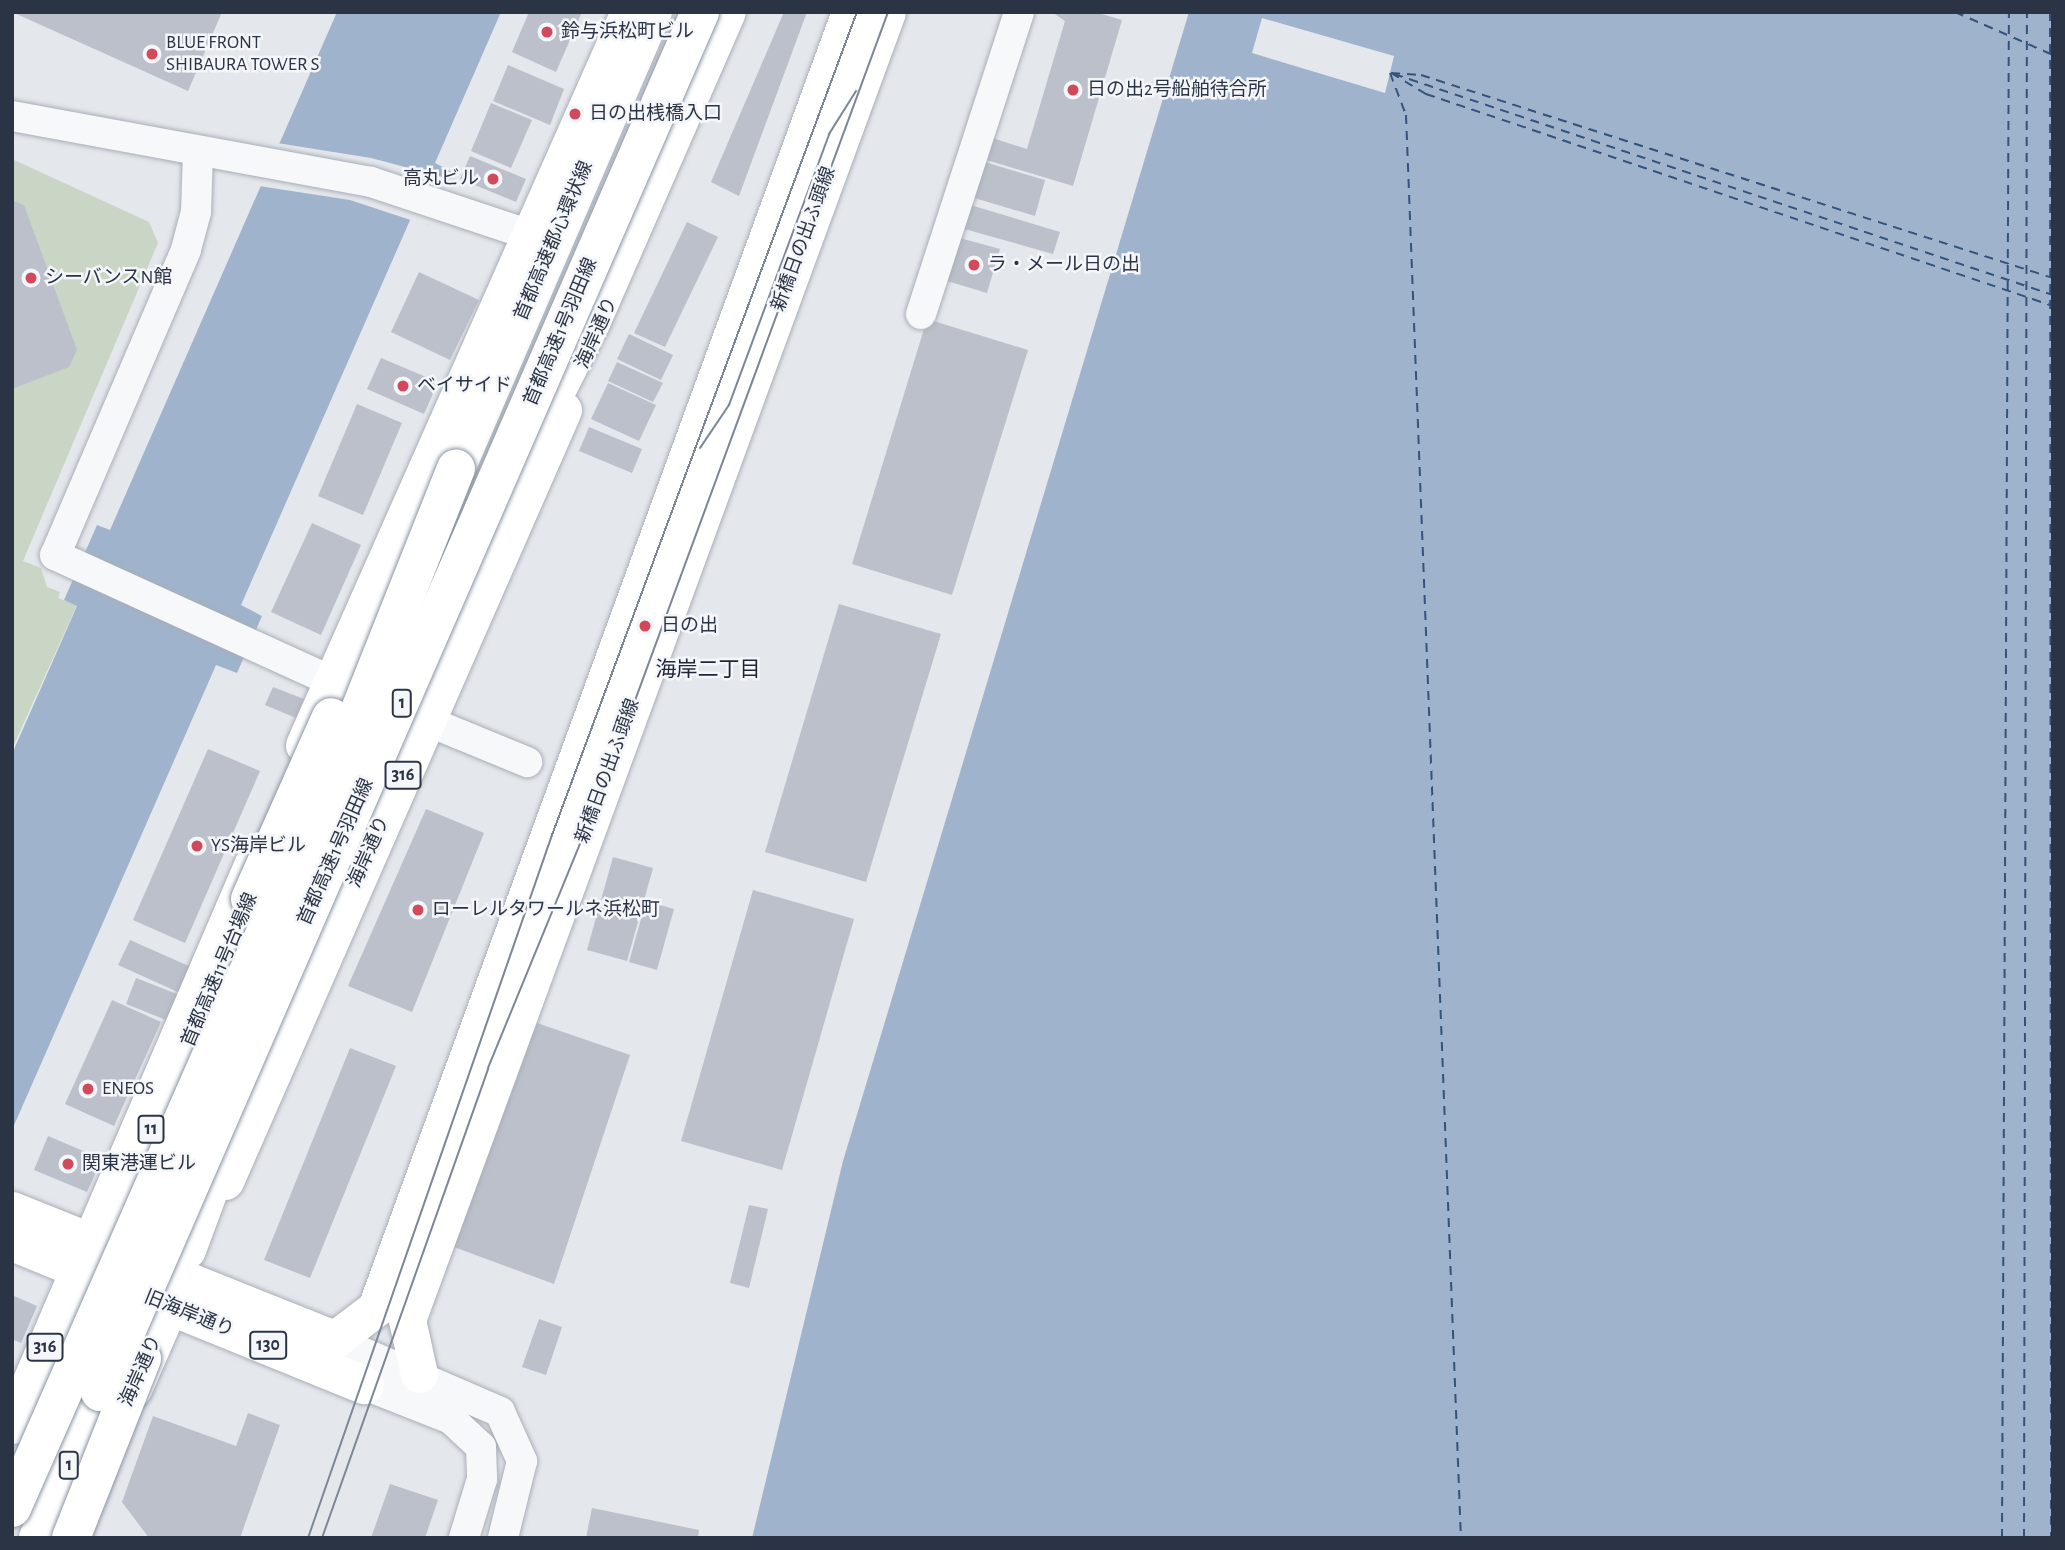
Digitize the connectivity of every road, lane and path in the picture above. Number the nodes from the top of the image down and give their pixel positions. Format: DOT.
graph roads {
  1 [pos="629,12"];
  2 [pos="653,12"];
  3 [pos="700,12"];
  4 [pos="727,12"];
  5 [pos="738,12"];
  6 [pos="850,12"];
  7 [pos="887,12"];
  8 [pos="1019,12"];
  9 [pos="12,116"];
  10 [pos="198,152"];
  11 [pos="533,236"];
  12 [pos="921,314"];
  13 [pos="592,323"];
  14 [pos="456,469"];
  15 [pos="430,638"];
  16 [pos="332,682"];
  17 [pos="427,721"];
  18 [pos="527,762"];
  19 [pos="320,890"];
  20 [pos="12,1211"];
  21 [pos="12,1242"];
  22 [pos="83,1256"];
  23 [pos="179,1279"];
  24 [pos="334,1340"];
  25 [pos="419,1374"];
  26 [pos="365,1385"];
  27 [pos="12,1425"];
  28 [pos="12,1483"];
  29 [pos="12,1508"];
  30 [pos="38,1538"];
  31 [pos="69,1538"];
  32 [pos="464,1538"];
  33 [pos="502,1538"];
  1 -- 11 [label="main road, 316"];
  2 -- 14 [label="highway, 首都高速都心環状線 / 1"];
  3 -- 15 [label="highway, 首都高速1号羽田線 / 1, bridge"];
  4 -- 13 [label="highway, 首都高速1号羽田線"];
  5 -- 17 [label="main road, 海岸通り / 316"];
  6 -- 24 [label="main road, 新橋日の出ふ頭線"];
  7 -- 25 [label="main road, 新橋日の出ふ頭線"];
  8 -- 12 [label="street"];
  9 -- 10 [label="street"];
  10 -- 11 [label="street"];
  10 -- 16 [label="street"];
  11 -- 16 [label="main road, 316"];
  13 -- 15 [label="highway, bridge"];
  13 -- 23 [label="highway"];
  14 -- 28 [label="highway, 首都高速11号台場線 / 11, bridge"];
  14 -- 29 [label="highway, 首都高速1号羽田線 / 1, bridge"];
  15 -- 19 [label="highway, 首都高速1号羽田線 / 1, bridge"];
  16 -- 17 [label="street"];
  16 -- 22 [label="main road, 316"];
  17 -- 18 [label="street"];
  17 -- 23 [label="main road, 海岸通り / 316"];
  19 -- 23 [label="highway, bridge"];
  19 -- 30 [label="highway, 首都高速1号羽田線 / 1, bridge"];
  20 -- 22 [label="highway, 旧海岸通り / 130"];
  21 -- 22 [label="highway, 旧海岸通り / 130"];
  22 -- 23 [label="highway, 旧海岸通り / 130"];
  22 -- 27 [label="main road, 316"];
  23 -- 24 [label="highway, 旧海岸通り / 130"];
  23 -- 26 [label="highway, 旧海岸通り / 130"];
  23 -- 31 [label="highway, bridge"];
  23 -- 31 [label="main road, 海岸通り / 316"];
  24 -- 25 [label="street"];
  25 -- 33 [label="street"];
  26 -- 32 [label="street"];
}
